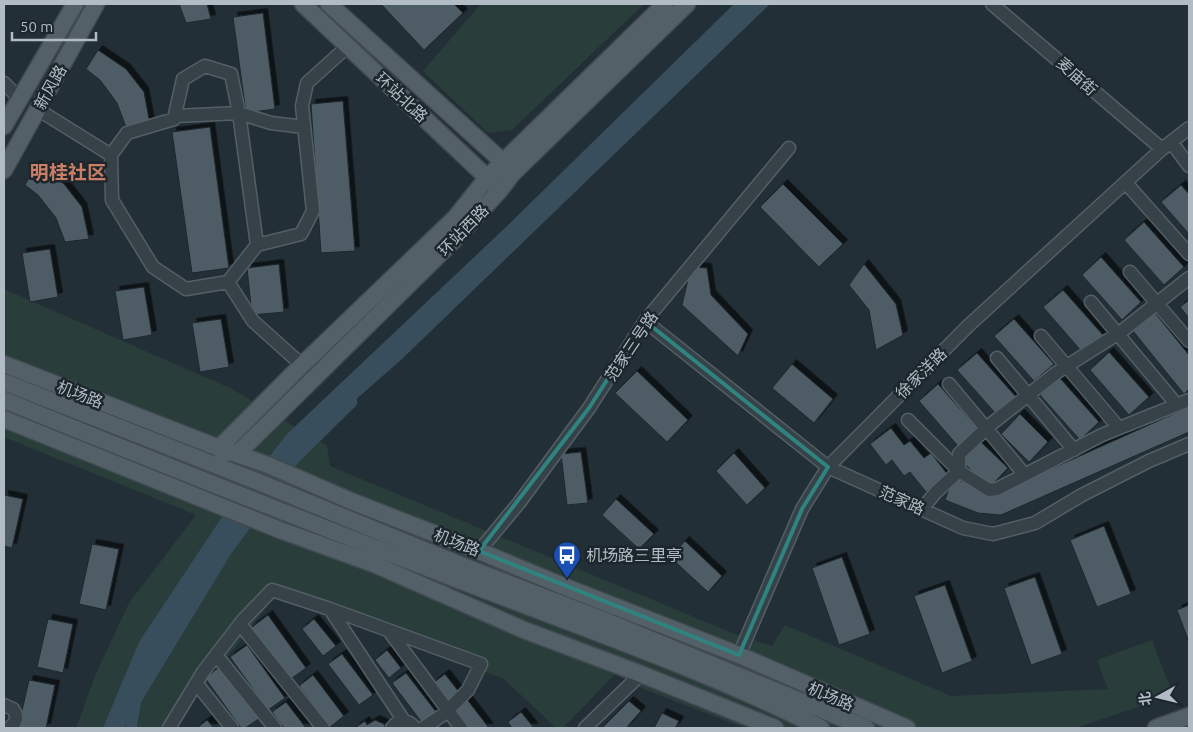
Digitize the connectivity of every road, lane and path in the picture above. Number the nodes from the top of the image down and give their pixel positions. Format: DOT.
graph roads {
  1 [pos="75,4"];
  2 [pos="96,4"];
  3 [pos="303,4"];
  4 [pos="329,4"];
  5 [pos="665,4"];
  6 [pos="687,4"];
  7 [pos="992,4"];
  8 [pos="348,46"];
  9 [pos="4,83"];
  10 [pos="19,98"];
  11 [pos="38,109"];
  12 [pos="239,113"];
  13 [pos="175,116"];
  14 [pos="4,126"];
  15 [pos="304,127"];
  16 [pos="1189,128"];
  17 [pos="1167,146"];
  18 [pos="789,148"];
  19 [pos="111,155"];
  20 [pos="1189,166"];
  21 [pos="507,168"];
  22 [pos="4,170"];
  23 [pos="487,178"];
  24 [pos="1126,183"];
  25 [pos="500,190"];
  26 [pos="256,245"];
  27 [pos="1189,254"];
  28 [pos="1130,272"];
  29 [pos="1189,278"];
  30 [pos="228,282"];
  31 [pos="1091,302"];
  32 [pos="1157,304"];
  33 [pos="645,321"];
  34 [pos="1118,334"];
  35 [pos="1041,336"];
  36 [pos="1189,341"];
  37 [pos="997,358"];
  38 [pos="4,364"];
  39 [pos="302,366"];
  40 [pos="1067,366"];
  41 [pos="4,382"];
  42 [pos="948,384"];
  43 [pos="1028,395"];
  44 [pos="4,400"];
  45 [pos="1189,400"];
  46 [pos="1177,405"];
  47 [pos="4,419"];
  48 [pos="908,420"];
  49 [pos="986,428"];
  50 [pos="1119,428"];
  51 [pos="1189,444"];
  52 [pos="219,448"];
  53 [pos="1074,450"];
  54 [pos="237,454"];
  55 [pos="828,467"];
  56 [pos="959,471"];
  57 [pos="1025,475"];
  58 [pos="250,479"];
  59 [pos="922,509"];
  60 [pos="479,550"];
  61 [pos="330,609"];
  62 [pos="240,624"];
  63 [pos="389,631"];
  64 [pos="216,655"];
  65 [pos="739,655"];
  66 [pos="641,674"];
  67 [pos="196,684"];
  68 [pos="4,705"];
  69 [pos="448,710"];
  70 [pos="788,712"];
  71 [pos="1189,716"];
  72 [pos="747,717"];
  73 [pos="404,721"];
  74 [pos="175,725"];
  75 [pos="9,728"];
  76 [pos="232,728"];
  77 [pos="275,728"];
  78 [pos="323,728"];
  79 [pos="392,728"];
  80 [pos="415,728"];
  81 [pos="423,728"];
  82 [pos="461,728"];
  83 [pos="585,728"];
  84 [pos="775,728"];
  85 [pos="820,728"];
  86 [pos="866,728"];
  87 [pos="907,728"];
  88 [pos="1156,728"];
  1 -- 10 [label="main road, 新风路"];
  2 -- 11 [label="main road, 新风路"];
  3 -- 8 [label="main road, 环站北路"];
  4 -- 21 [label="main road, 环站北路"];
  5 -- 21 [label="main road, 环站西路"];
  6 -- 21 [label="main road, 环站西路"];
  7 -- 17 [label="street, 麦庙街"];
  8 -- 15 [label="street"];
  8 -- 23 [label="main road, 环站北路"];
  9 -- 10 [label="street"];
  10 -- 14 [label="main road, 新风路"];
  11 -- 19 [label="street"];
  11 -- 22 [label="main road, 新风路"];
  12 -- 13 [label="street"];
  12 -- 13 [label="street"];
  12 -- 15 [label="street"];
  12 -- 26 [label="street"];
  13 -- 19 [label="street"];
  15 -- 26 [label="street"];
  16 -- 17 [label="street, 徐家洋路"];
  17 -- 20 [label="street, 麦庙街"];
  17 -- 24 [label="street, 徐家洋路"];
  18 -- 33 [label="street, 范家三号路"];
  19 -- 30 [label="street"];
  21 -- 23 [label="main road, 环站西路"];
  21 -- 25 [label="main road, 环站西路"];
  23 -- 25 [label="main road, 环站北路"];
  23 -- 39 [label="main road, 环站西路"];
  24 -- 27 [label="street"];
  24 -- 55 [label="street, 徐家洋路"];
  25 -- 54 [label="main road, 环站西路"];
  26 -- 30 [label="street"];
  28 -- 32 [label="street"];
  29 -- 32 [label="street"];
  30 -- 39 [label="street"];
  31 -- 34 [label="street"];
  32 -- 34 [label="street"];
  32 -- 36 [label="street"];
  33 -- 55 [label="street, 范家路"];
  33 -- 60 [label="street, 范家三号路"];
  34 -- 40 [label="street"];
  34 -- 46 [label="street"];
  35 -- 40 [label="street"];
  37 -- 43 [label="street"];
  38 -- 52 [label="main road, 机场路"];
  39 -- 52 [label="main road, 环站西路"];
  40 -- 43 [label="street"];
  40 -- 50 [label="street"];
  41 -- 58 [label="main road, 机场路"];
  42 -- 49 [label="street"];
  43 -- 49 [label="street"];
  43 -- 53 [label="street"];
  44 -- 70 [label="main road, 机场路"];
  45 -- 46 [label="street"];
  46 -- 50 [label="street"];
  47 -- 66 [label="main road"];
  48 -- 56 [label="street"];
  49 -- 56 [label="street"];
  49 -- 57 [label="street"];
  50 -- 53 [label="street"];
  51 -- 59 [label="street, 范家路"];
  52 -- 54 [label="main road, 机场路"];
  52 -- 58 [label="main road"];
  53 -- 57 [label="street"];
  54 -- 60 [label="main road, 机场路"];
  55 -- 59 [label="street, 范家路"];
  55 -- 65 [label="street, 徐家洋路"];
  56 -- 57 [label="street"];
  56 -- 59 [label="street"];
  58 -- 86 [label="main road, 机场路"];
  60 -- 65 [label="main road, 机场路"];
  61 -- 62 [label="street"];
  61 -- 63 [label="street"];
  61 -- 73 [label="street"];
  62 -- 64 [label="street"];
  62 -- 78 [label="street"];
  63 -- 69 [label="street"];
  63 -- 69 [label="street"];
  64 -- 67 [label="street"];
  64 -- 77 [label="street"];
  65 -- 87 [label="main road, 机场路"];
  66 -- 72 [label="main road"];
  66 -- 83 [label="street"];
  67 -- 74 [label="street"];
  67 -- 76 [label="street"];
  68 -- 75 [label="street"];
  69 -- 81 [label="street"];
  69 -- 82 [label="street"];
  70 -- 72 [label="main road"];
  70 -- 85 [label="main road, 机场路"];
  71 -- 88 [label="main road"];
  72 -- 84 [label="main road"];
  73 -- 79 [label="street"];
  73 -- 80 [label="street"];
}
